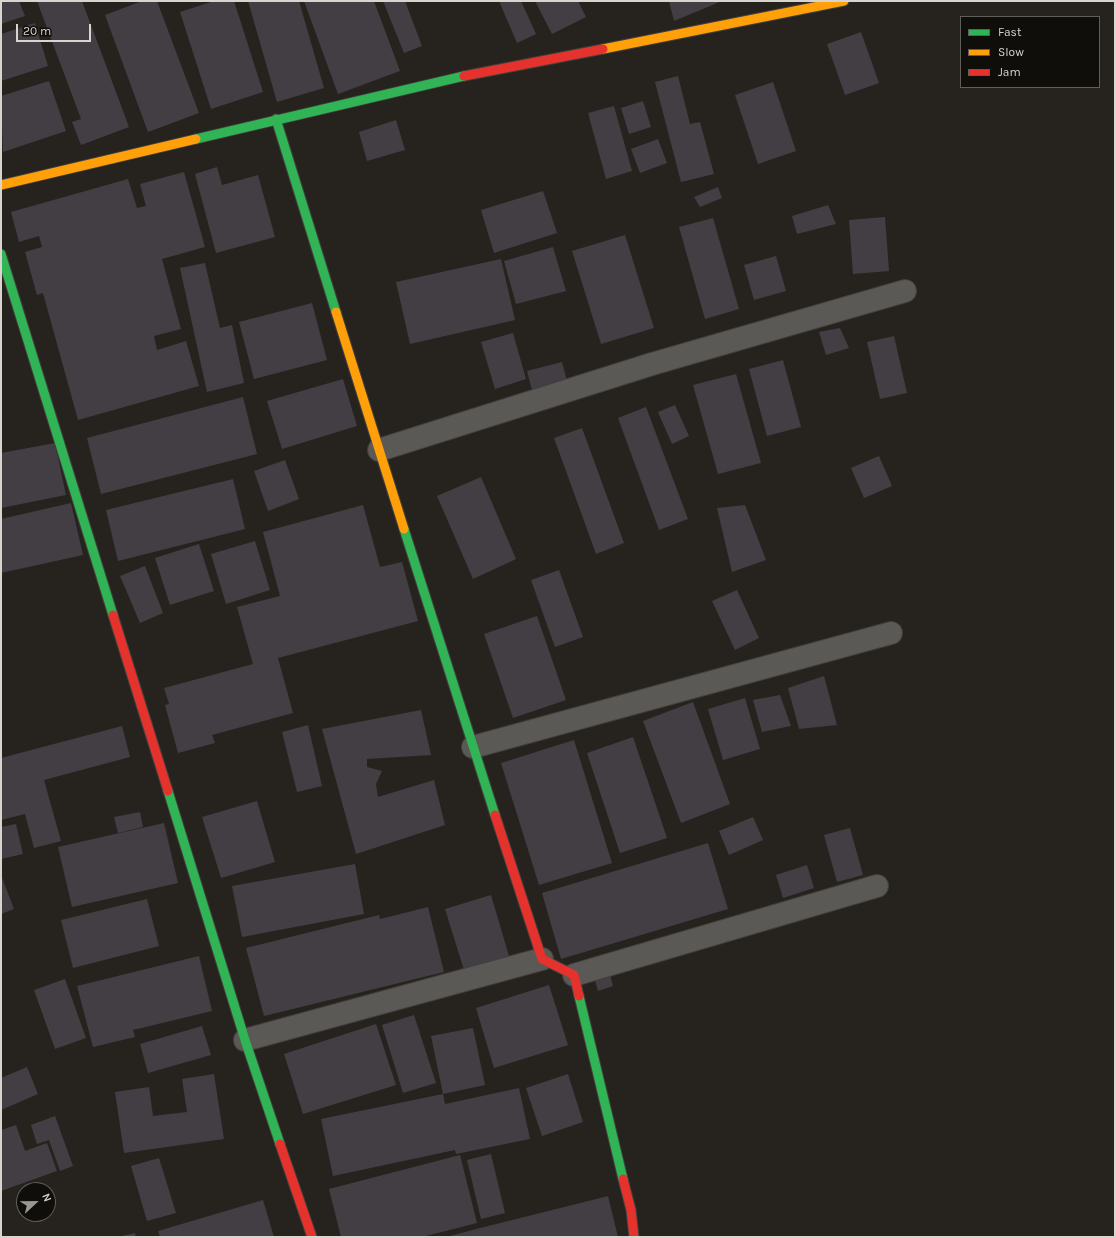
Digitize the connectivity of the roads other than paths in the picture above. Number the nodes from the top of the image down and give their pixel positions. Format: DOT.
graph roads {
  1 [pos="844,1"];
  2 [pos="276,119"];
  3 [pos="1,184"];
  4 [pos="1,254"];
  5 [pos="905,291"];
  6 [pos="379,450"];
  7 [pos="891,633"];
  8 [pos="473,747"];
  9 [pos="877,886"];
  10 [pos="542,959"];
  11 [pos="574,975"];
  12 [pos="245,1040"];
  13 [pos="312,1237"];
  14 [pos="634,1237"];
  1 -- 2 [label="street"];
  2 -- 3 [label="street"];
  2 -- 6 [label="street"];
  4 -- 12 [label="street"];
  5 -- 6 [label="street"];
  6 -- 8 [label="street"];
  7 -- 8 [label="street"];
  8 -- 10 [label="street"];
  9 -- 11 [label="street"];
  10 -- 11 [label="street"];
  10 -- 12 [label="street"];
  11 -- 14 [label="street"];
  12 -- 13 [label="street"];
}
